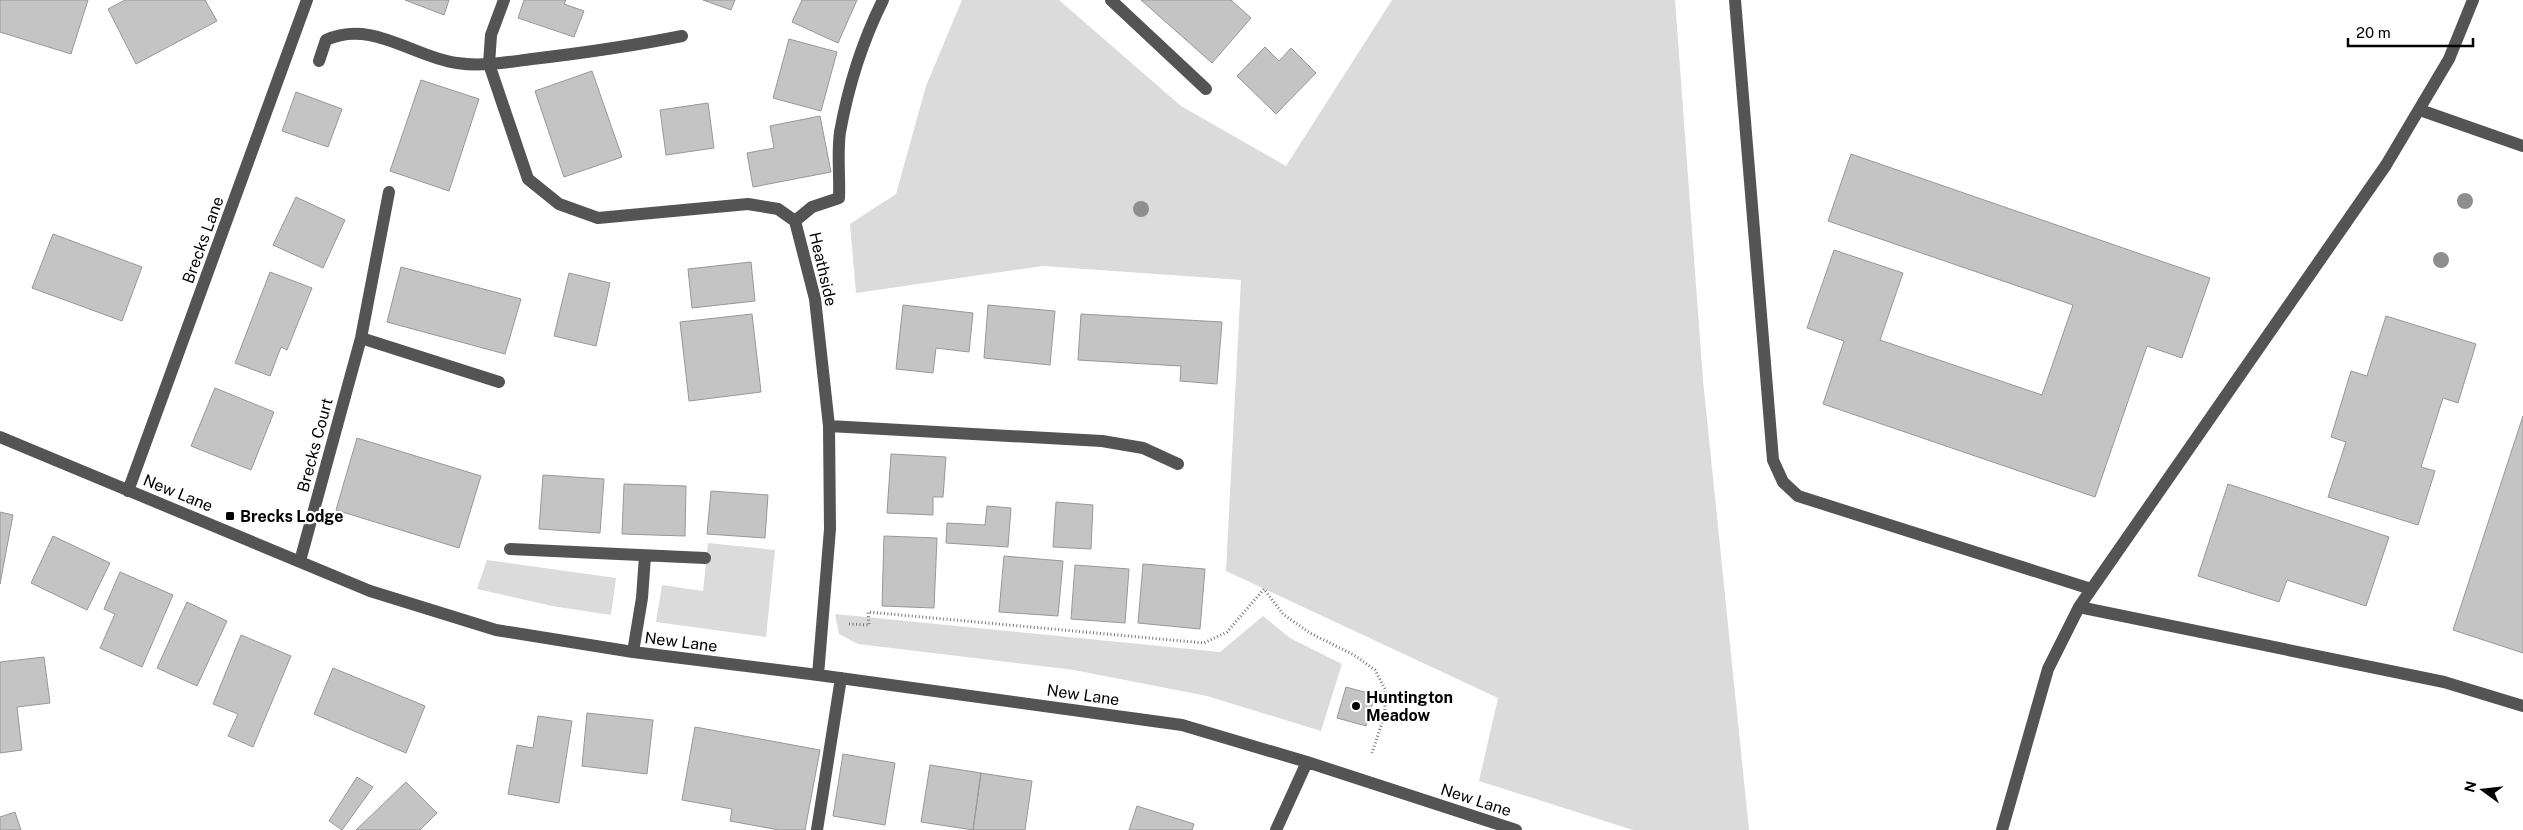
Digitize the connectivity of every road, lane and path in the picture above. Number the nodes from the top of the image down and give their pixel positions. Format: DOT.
graph roads {
  1 [pos="307,0"];
  2 [pos="504,0"];
  3 [pos="883,0"];
  4 [pos="1111,0"];
  5 [pos="1735,0"];
  6 [pos="2473,0"];
  7 [pos="682,36"];
  8 [pos="319,61"];
  9 [pos="489,64"];
  10 [pos="1206,89"];
  11 [pos="2420,110"];
  12 [pos="2523,146"];
  13 [pos="389,192"];
  14 [pos="795,221"];
  15 [pos="361,338"];
  16 [pos="499,382"];
  17 [pos="830,426"];
  18 [pos="0,437"];
  19 [pos="1178,464"];
  20 [pos="128,491"];
  21 [pos="510,549"];
  22 [pos="645,556"];
  23 [pos="705,558"];
  24 [pos="300,561"];
  25 [pos="2091,590"];
  26 [pos="2079,607"];
  27 [pos="822,623"];
  28 [pos="633,652"];
  29 [pos="818,675"];
  30 [pos="841,678"];
  31 [pos="2523,706"];
  32 [pos="1307,762"];
  33 [pos="1363,780"];
  34 [pos="817,830"];
  35 [pos="1276,830"];
  36 [pos="1516,830"];
  37 [pos="2002,830"];
  1 -- 20 [label="street, Brecks Lane"];
  2 -- 9 [label="street, Heathside"];
  3 -- 14 [label="street"];
  4 -- 10 [label="street"];
  5 -- 25 [label="street"];
  6 -- 11 [label="street"];
  7 -- 9 [label="street"];
  8 -- 9 [label="street"];
  9 -- 14 [label="street, Heathside"];
  11 -- 12 [label="street"];
  11 -- 25 [label="street"];
  13 -- 15 [label="street, Brecks Court"];
  14 -- 17 [label="street, Heathside"];
  15 -- 16 [label="street"];
  15 -- 24 [label="street, Brecks Court"];
  17 -- 19 [label="street"];
  17 -- 27 [label="street, Heathside"];
  18 -- 20 [label="street, New Lane"];
  20 -- 24 [label="street, New Lane"];
  21 -- 22 [label="street"];
  22 -- 23 [label="street"];
  22 -- 28 [label="street, New Lane"];
  24 -- 28 [label="street, New Lane"];
  25 -- 26 [label="street"];
  26 -- 31 [label="street"];
  26 -- 37 [label="street"];
  27 -- 29 [label="street, Heathside"];
  27 -- 33 [label="path"];
  28 -- 29 [label="street, New Lane"];
  29 -- 30 [label="street, New Lane"];
  30 -- 32 [label="street, New Lane"];
  30 -- 34 [label="street"];
  32 -- 33 [label="street, New Lane"];
  32 -- 35 [label="street"];
  33 -- 36 [label="street, New Lane"];
}
